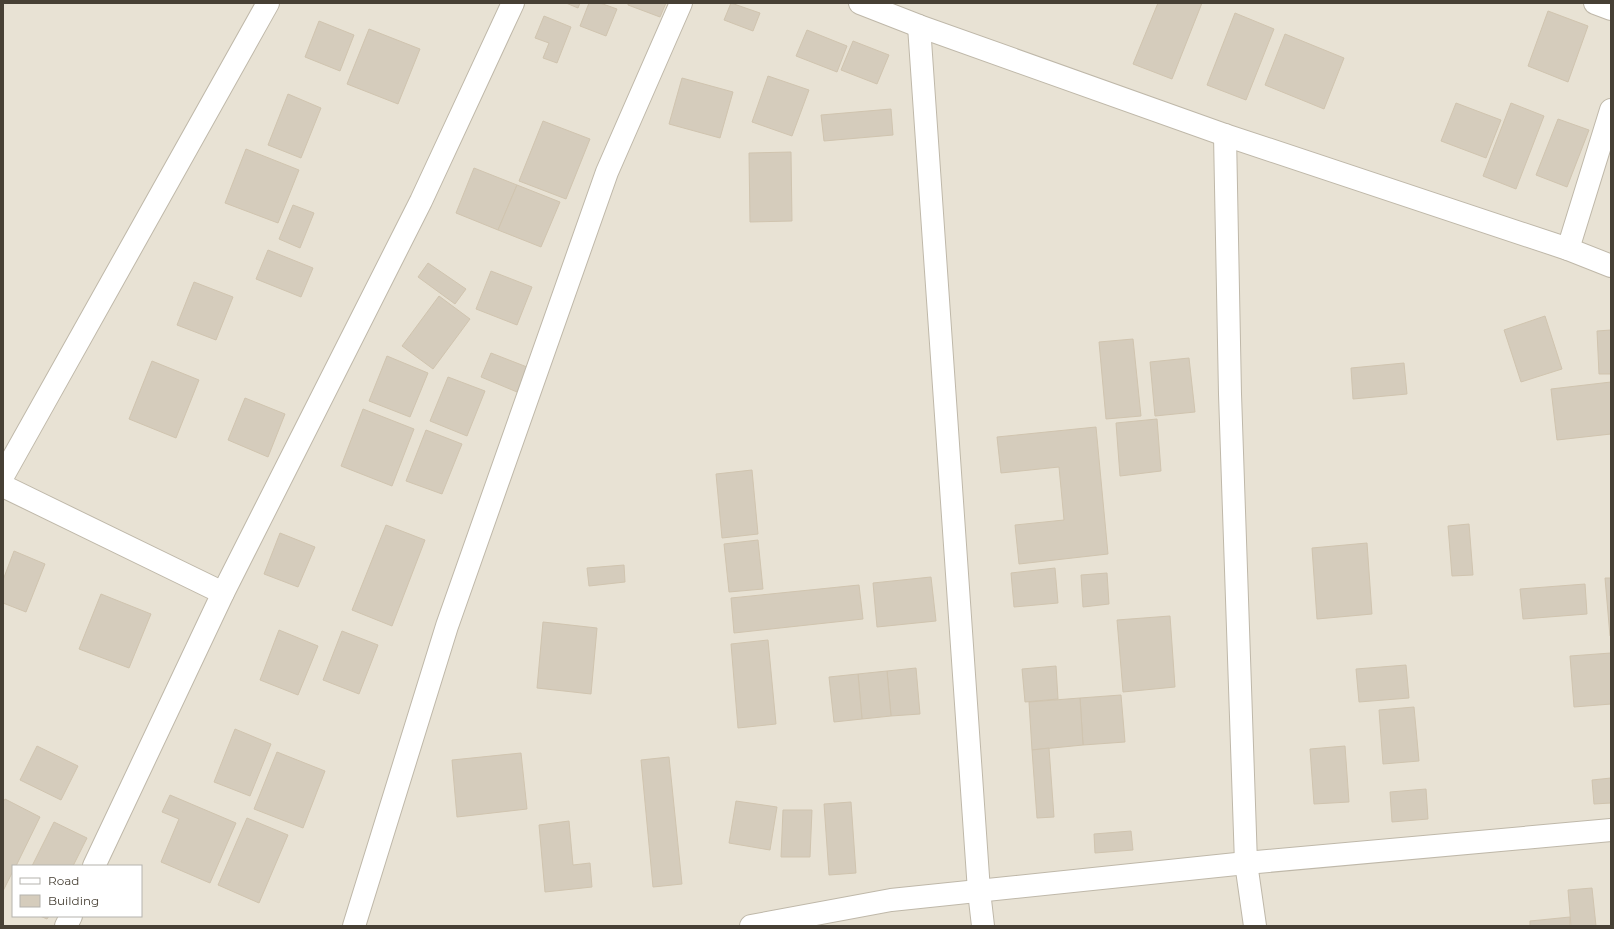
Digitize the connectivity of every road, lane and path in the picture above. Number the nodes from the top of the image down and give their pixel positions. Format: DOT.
graph roads {
  1 [pos="268,3"];
  2 [pos="513,3"];
  3 [pos="681,3"];
  4 [pos="860,3"];
  5 [pos="1595,3"];
  6 [pos="1611,9"];
  7 [pos="919,26"];
  8 [pos="1611,110"];
  9 [pos="1225,135"];
  10 [pos="1568,249"];
  11 [pos="1611,266"];
  12 [pos="3,476"];
  13 [pos="3,486"];
  14 [pos="223,593"];
  15 [pos="1611,830"];
  16 [pos="1246,863"];
  17 [pos="94,865"];
  18 [pos="979,891"];
  19 [pos="70,917"];
  20 [pos="66,926"];
  21 [pos="354,926"];
  22 [pos="751,926"];
  23 [pos="983,926"];
  24 [pos="1255,926"];
  1 -- 12 [label="street"];
  2 -- 14 [label="street"];
  3 -- 21 [label="street"];
  4 -- 7 [label="street"];
  5 -- 6 [label="street"];
  7 -- 9 [label="street"];
  7 -- 18 [label="street"];
  8 -- 10 [label="street"];
  9 -- 10 [label="street"];
  9 -- 16 [label="street"];
  10 -- 11 [label="street"];
  13 -- 14 [label="street"];
  14 -- 17 [label="street"];
  15 -- 16 [label="street"];
  16 -- 18 [label="street"];
  16 -- 24 [label="street"];
  18 -- 22 [label="street"];
  18 -- 23 [label="street"];
  19 -- 20 [label="street"];
}
